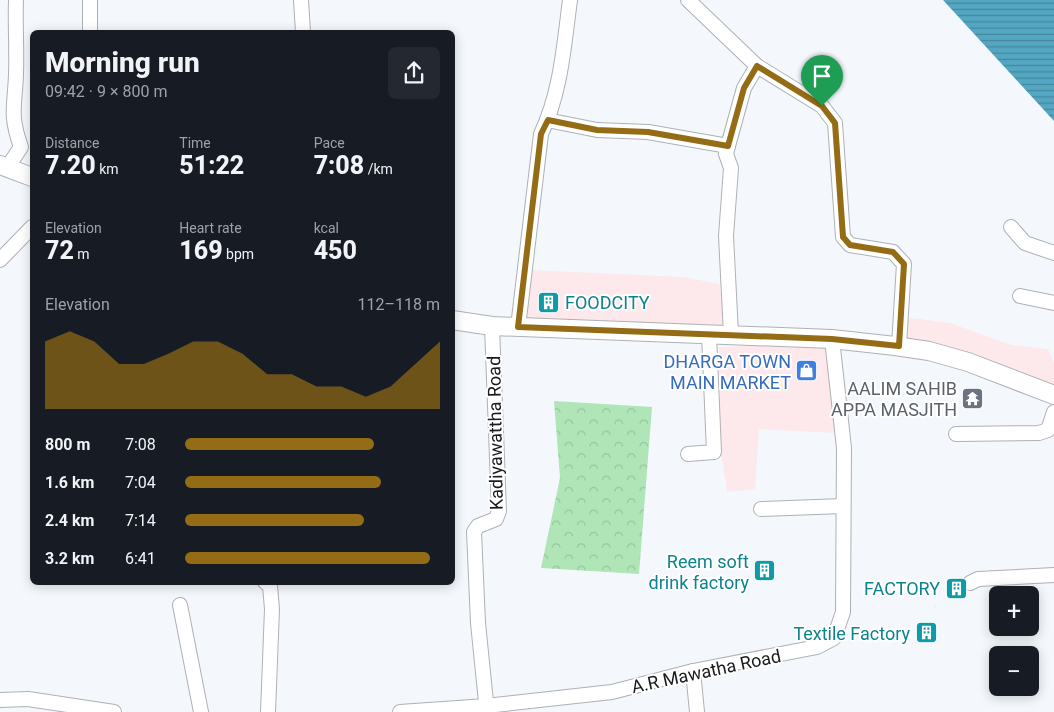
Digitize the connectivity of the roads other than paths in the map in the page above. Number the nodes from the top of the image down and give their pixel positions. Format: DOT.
graph roads {
  1 [pos="16,0"];
  2 [pos="90,0"];
  3 [pos="301,0"];
  4 [pos="688,0"];
  5 [pos="567,2"];
  6 [pos="90,30"];
  7 [pos="303,30"];
  8 [pos="757,66"];
  9 [pos="548,120"];
  10 [pos="728,146"];
  11 [pos="3,166"];
  12 [pos="30,176"];
  13 [pos="1011,227"];
  14 [pos="30,229"];
  15 [pos="1054,253"];
  16 [pos="0,260"];
  17 [pos="1020,296"];
  18 [pos="1054,303"];
  19 [pos="455,320"];
  20 [pos="492,326"];
  21 [pos="518,327"];
  22 [pos="709,334"];
  23 [pos="731,334"];
  24 [pos="832,339"];
  25 [pos="899,346"];
  26 [pos="1054,395"];
  27 [pos="1054,412"];
  28 [pos="956,434"];
  29 [pos="688,454"];
  30 [pos="843,506"];
  31 [pos="761,509"];
  32 [pos="1054,575"];
  33 [pos="970,582"];
  34 [pos="269,585"];
  35 [pos="180,604"];
  36 [pos="693,671"];
  37 [pos="0,700"];
  38 [pos="487,709"];
  39 [pos="114,712"];
  40 [pos="201,712"];
  41 [pos="268,712"];
  42 [pos="400,712"];
  43 [pos="697,712"];
  1 -- 11 [label="street"];
  2 -- 6 [label="street"];
  3 -- 7 [label="street"];
  4 -- 8 [label="street"];
  5 -- 9 [label="street"];
  8 -- 10 [label="street"];
  8 -- 25 [label="street"];
  9 -- 10 [label="street"];
  9 -- 21 [label="street"];
  10 -- 23 [label="street"];
  11 -- 12 [label="main road"];
  13 -- 15 [label="street"];
  14 -- 16 [label="street"];
  17 -- 18 [label="street"];
  19 -- 20 [label="main road"];
  20 -- 21 [label="main road"];
  20 -- 38 [label="street, Kadiyawattha Road"];
  21 -- 22 [label="main road"];
  22 -- 23 [label="main road"];
  22 -- 29 [label="street"];
  23 -- 24 [label="main road"];
  24 -- 25 [label="main road"];
  24 -- 30 [label="street, A.R Mawatha Road"];
  25 -- 26 [label="main road"];
  27 -- 28 [label="street"];
  30 -- 31 [label="street"];
  30 -- 36 [label="street, A.R Mawatha Road"];
  32 -- 33 [label="street"];
  34 -- 41 [label="street"];
  35 -- 40 [label="street"];
  36 -- 38 [label="street, A.R Mawatha Road"];
  36 -- 43 [label="street"];
  37 -- 39 [label="street"];
  38 -- 42 [label="street, A.R Mawatha Road"];
}
